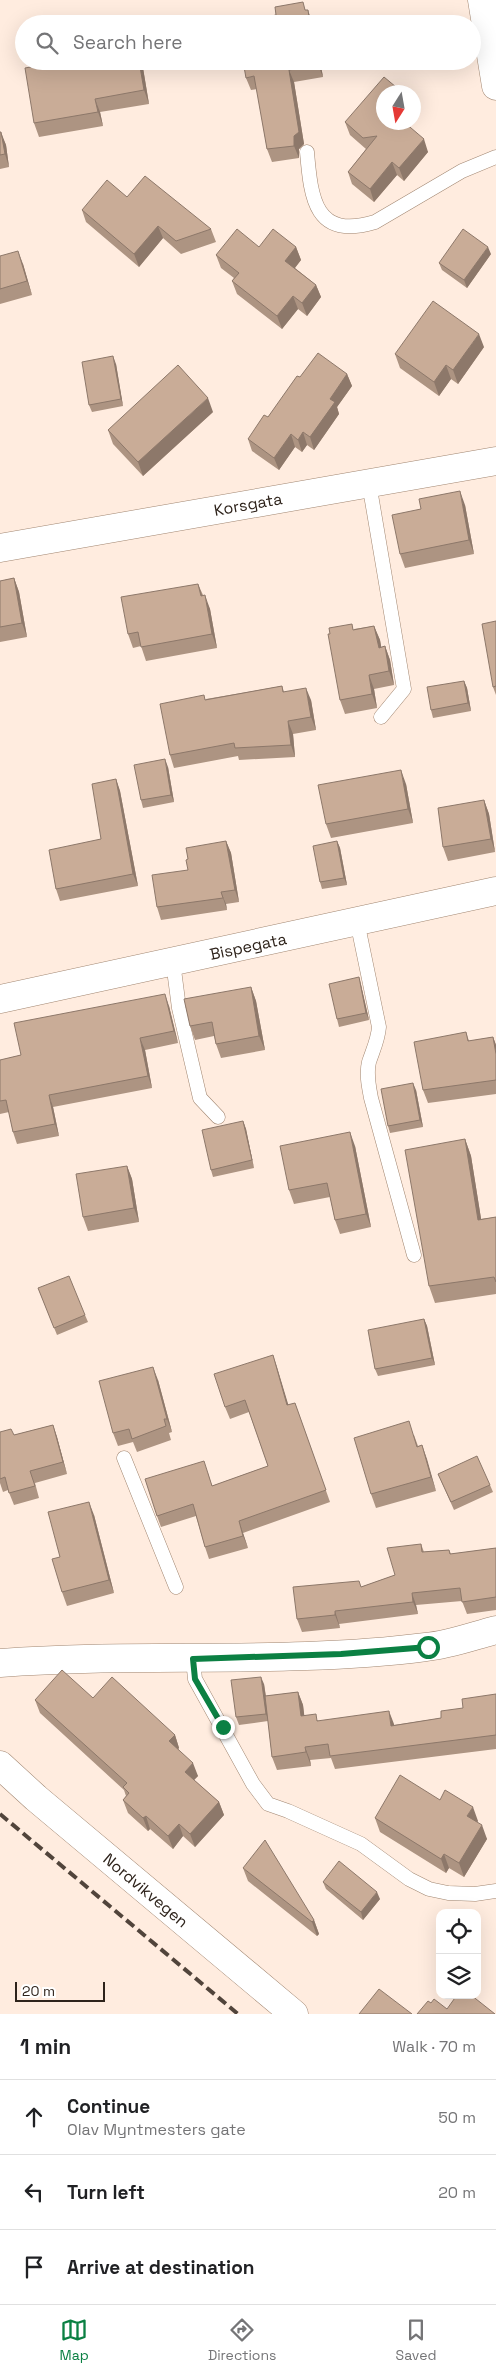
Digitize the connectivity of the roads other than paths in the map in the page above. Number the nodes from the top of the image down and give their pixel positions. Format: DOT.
graph roads {
  1 [pos="482,0"];
  2 [pos="496,86"];
  3 [pos="308,152"];
  4 [pos="496,157"];
  5 [pos="496,461"];
  6 [pos="369,483"];
  7 [pos="0,548"];
  8 [pos="381,717"];
  9 [pos="496,891"];
  10 [pos="357,922"];
  11 [pos="173,962"];
  12 [pos="0,999"];
  13 [pos="218,1117"];
  14 [pos="414,1255"];
  15 [pos="124,1458"];
  16 [pos="176,1587"];
  17 [pos="496,1630"];
  18 [pos="193,1659"];
  19 [pos="0,1663"];
  20 [pos="0,1765"];
  21 [pos="496,1891"];
  22 [pos="294,2014"];
  1 -- 2 [label="street"];
  3 -- 4 [label="lane"];
  5 -- 6 [label="street, Korsgata"];
  6 -- 7 [label="street, Korsgata"];
  6 -- 8 [label="lane"];
  9 -- 10 [label="street, Bispegata"];
  10 -- 11 [label="street, Bispegata"];
  10 -- 14 [label="lane"];
  11 -- 12 [label="street, Bispegata"];
  11 -- 13 [label="lane"];
  15 -- 16 [label="lane"];
  17 -- 18 [label="street"];
  18 -- 19 [label="street"];
  18 -- 21 [label="lane"];
  20 -- 22 [label="street, Nordvikvegen"];
}
